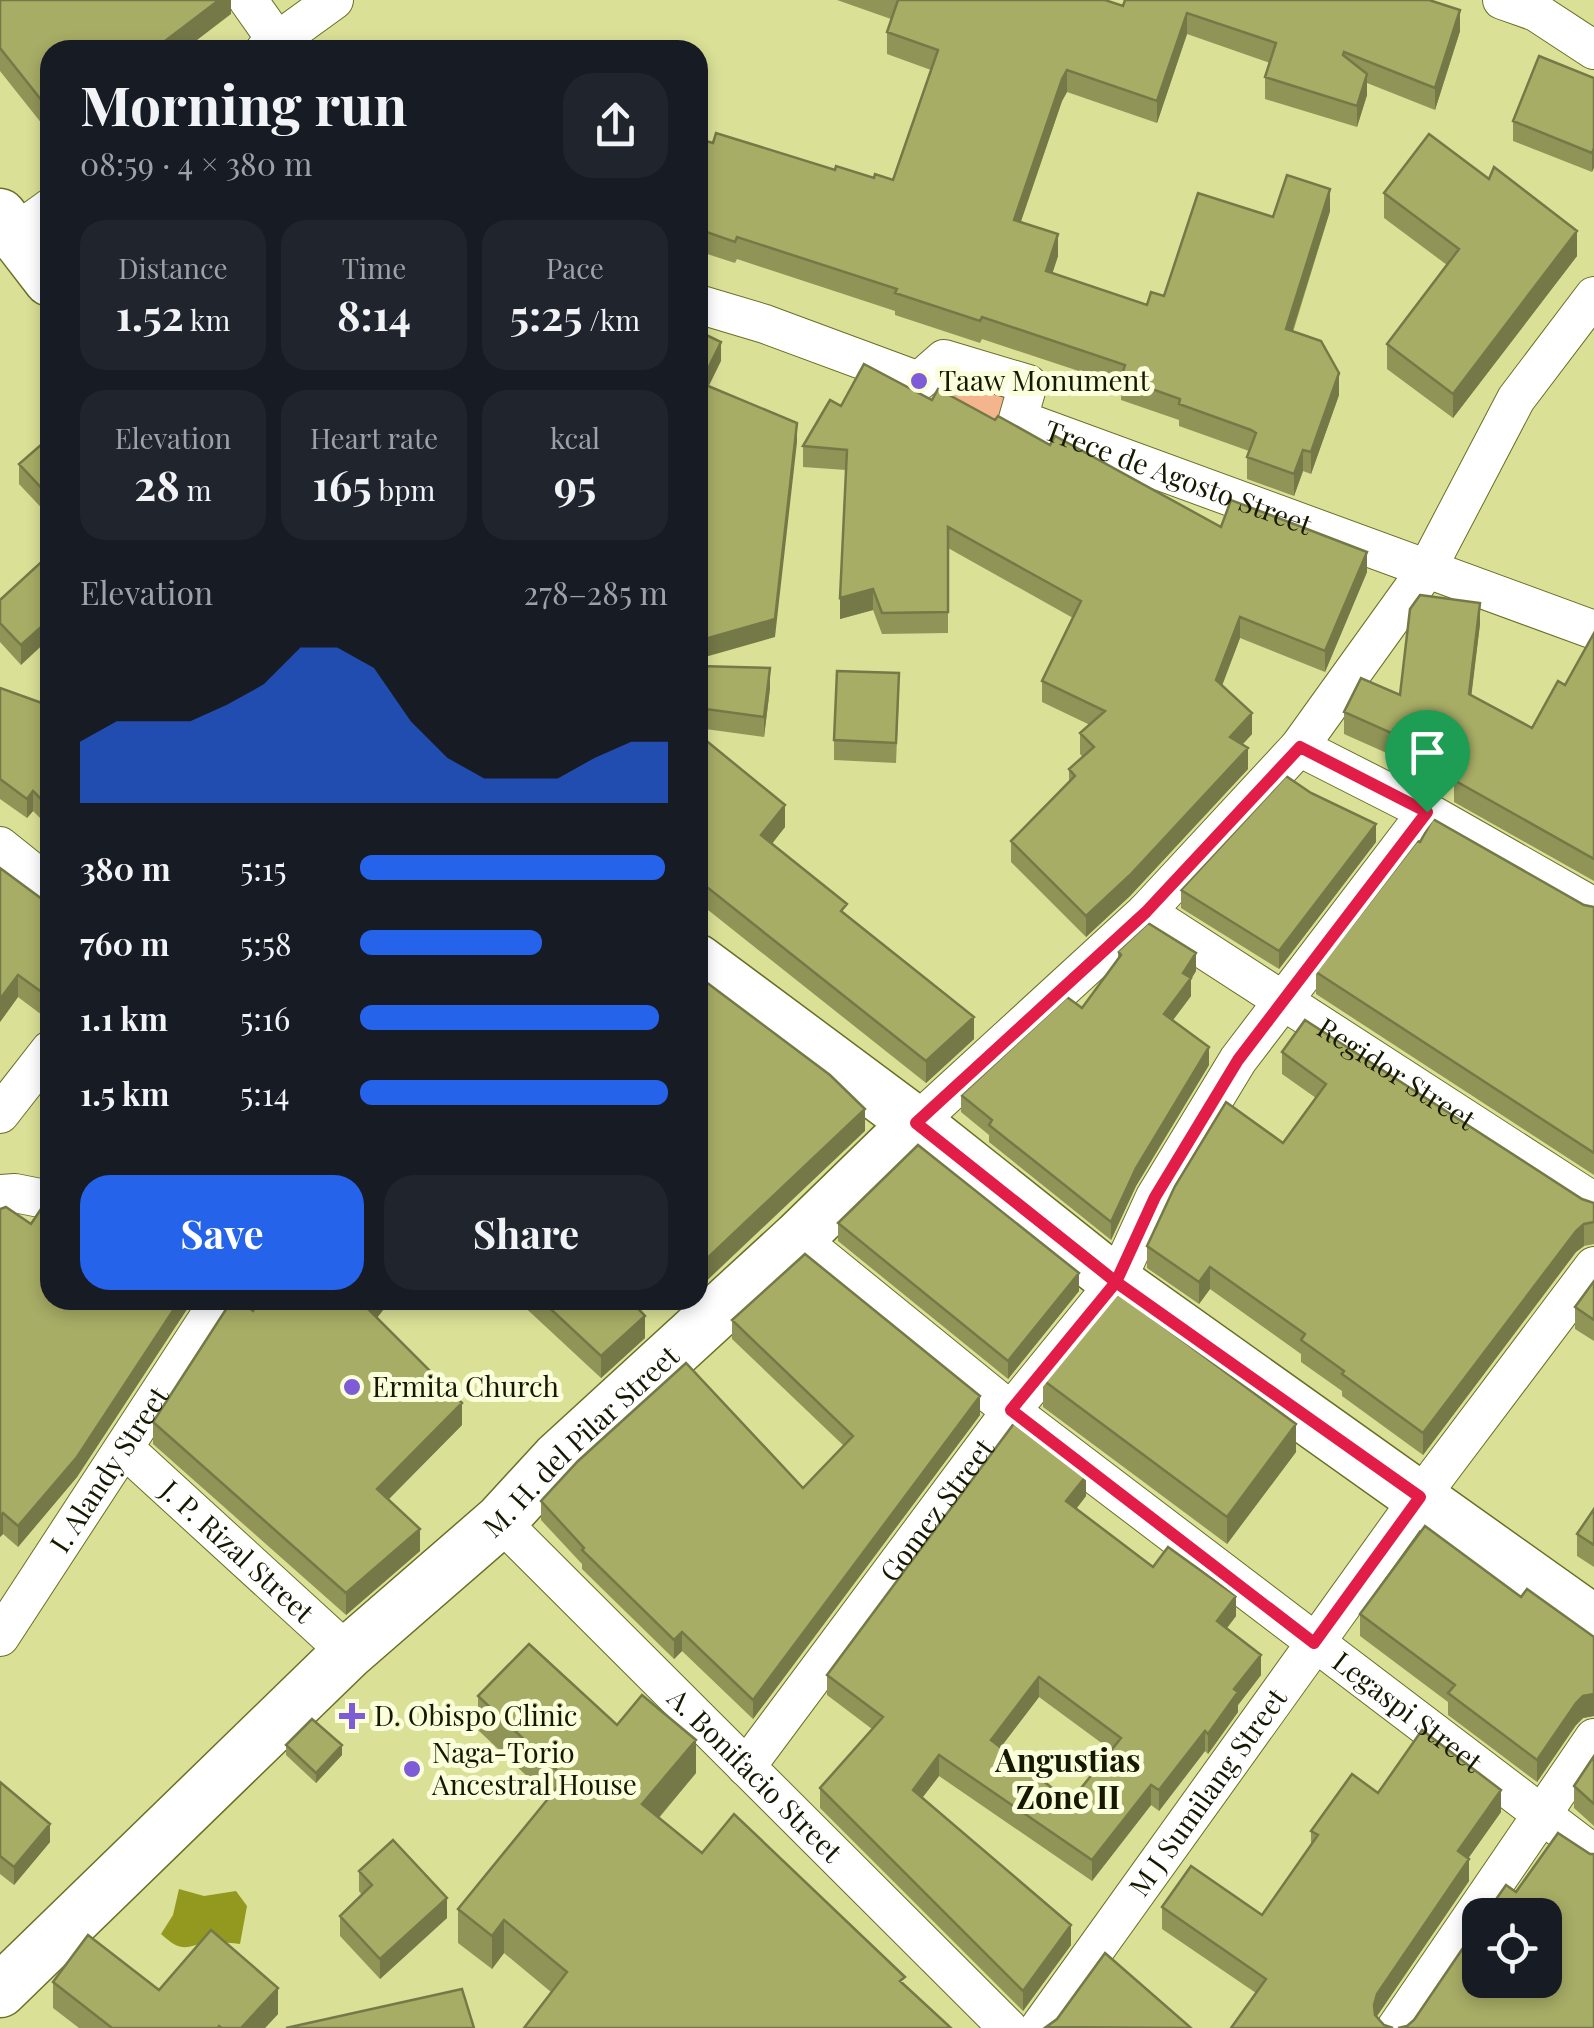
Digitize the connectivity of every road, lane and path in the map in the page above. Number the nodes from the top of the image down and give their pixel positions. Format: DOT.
graph roads {
  1 [pos="248,0"];
  2 [pos="334,0"];
  3 [pos="1502,0"];
  4 [pos="268,40"];
  5 [pos="279,40"];
  6 [pos="1594,50"];
  7 [pos="21,219"];
  8 [pos="40,259"];
  9 [pos="1594,296"];
  10 [pos="708,307"];
  11 [pos="1427,569"];
  12 [pos="1594,630"];
  13 [pos="1300,747"];
  14 [pos="1427,812"];
  15 [pos="0,846"];
  16 [pos="40,878"];
  17 [pos="1594,906"];
  18 [pos="1146,912"];
  19 [pos="708,967"];
  20 [pos="1282,1000"];
  21 [pos="40,1063"];
  22 [pos="0,1114"];
  23 [pos="916,1123"];
  24 [pos="0,1194"];
  25 [pos="40,1198"];
  26 [pos="1594,1202"];
  27 [pos="798,1238"];
  28 [pos="1594,1266"];
  29 [pos="1116,1282"];
  30 [pos="214,1310"];
  31 [pos="1011,1410"];
  32 [pos="125,1450"];
  33 [pos="1420,1497"];
  34 [pos="500,1521"];
  35 [pos="1594,1622"];
  36 [pos="0,1638"];
  37 [pos="1314,1643"];
  38 [pos="348,1653"];
  39 [pos="1594,1738"];
  40 [pos="746,1767"];
  41 [pos="1542,1814"];
  42 [pos="1594,1854"];
  43 [pos="0,1991"];
  44 [pos="1008,2028"];
  45 [pos="1038,2028"];
  46 [pos="1396,2028"];
  1 -- 4 [label="street"];
  2 -- 5 [label="street"];
  3 -- 6 [label="street"];
  7 -- 8 [label="main road"];
  9 -- 11 [label="street, M. H. del Pilar Street"];
  10 -- 11 [label="street, Trece de Agosto Street"];
  11 -- 12 [label="street, Trece de Agosto Street"];
  11 -- 13 [label="street, M. H. del Pilar Street"];
  13 -- 14 [label="street"];
  13 -- 18 [label="street, M. H. del Pilar Street"];
  14 -- 17 [label="street"];
  14 -- 20 [label="street, Gomez Street"];
  15 -- 16 [label="street"];
  18 -- 20 [label="street, Regidor Street"];
  18 -- 23 [label="street, M. H. del Pilar Street"];
  19 -- 23 [label="main road"];
  20 -- 26 [label="street, Regidor Street"];
  20 -- 29 [label="street, Gomez Street"];
  21 -- 22 [label="street"];
  23 -- 27 [label="main road, M. H. del Pilar Street"];
  23 -- 29 [label="main road"];
  24 -- 25 [label="street"];
  27 -- 31 [label="street, Legaspi Street"];
  27 -- 34 [label="main road, M. H. del Pilar Street"];
  28 -- 33 [label="street, M J Sumilang Street"];
  29 -- 31 [label="street, Gomez Street"];
  29 -- 33 [label="main road"];
  30 -- 32 [label="street, I. Alandy Street"];
  31 -- 37 [label="street, Legaspi Street"];
  31 -- 40 [label="street, Gomez Street"];
  32 -- 36 [label="street, I. Alandy Street"];
  32 -- 38 [label="street, J. P. Rizal Street"];
  33 -- 35 [label="main road"];
  33 -- 37 [label="street, M J Sumilang Street"];
  34 -- 38 [label="main road, M. H. del Pilar Street"];
  34 -- 40 [label="street, A. Bonifacio Street"];
  37 -- 41 [label="street, Legaspi Street"];
  37 -- 45 [label="street, M J Sumilang Street"];
  38 -- 43 [label="main road, M. H. del Pilar Street"];
  39 -- 41 [label="street"];
  40 -- 44 [label="street, A. Bonifacio Street"];
  41 -- 42 [label="street, Legaspi Street"];
  41 -- 46 [label="street"];
}
